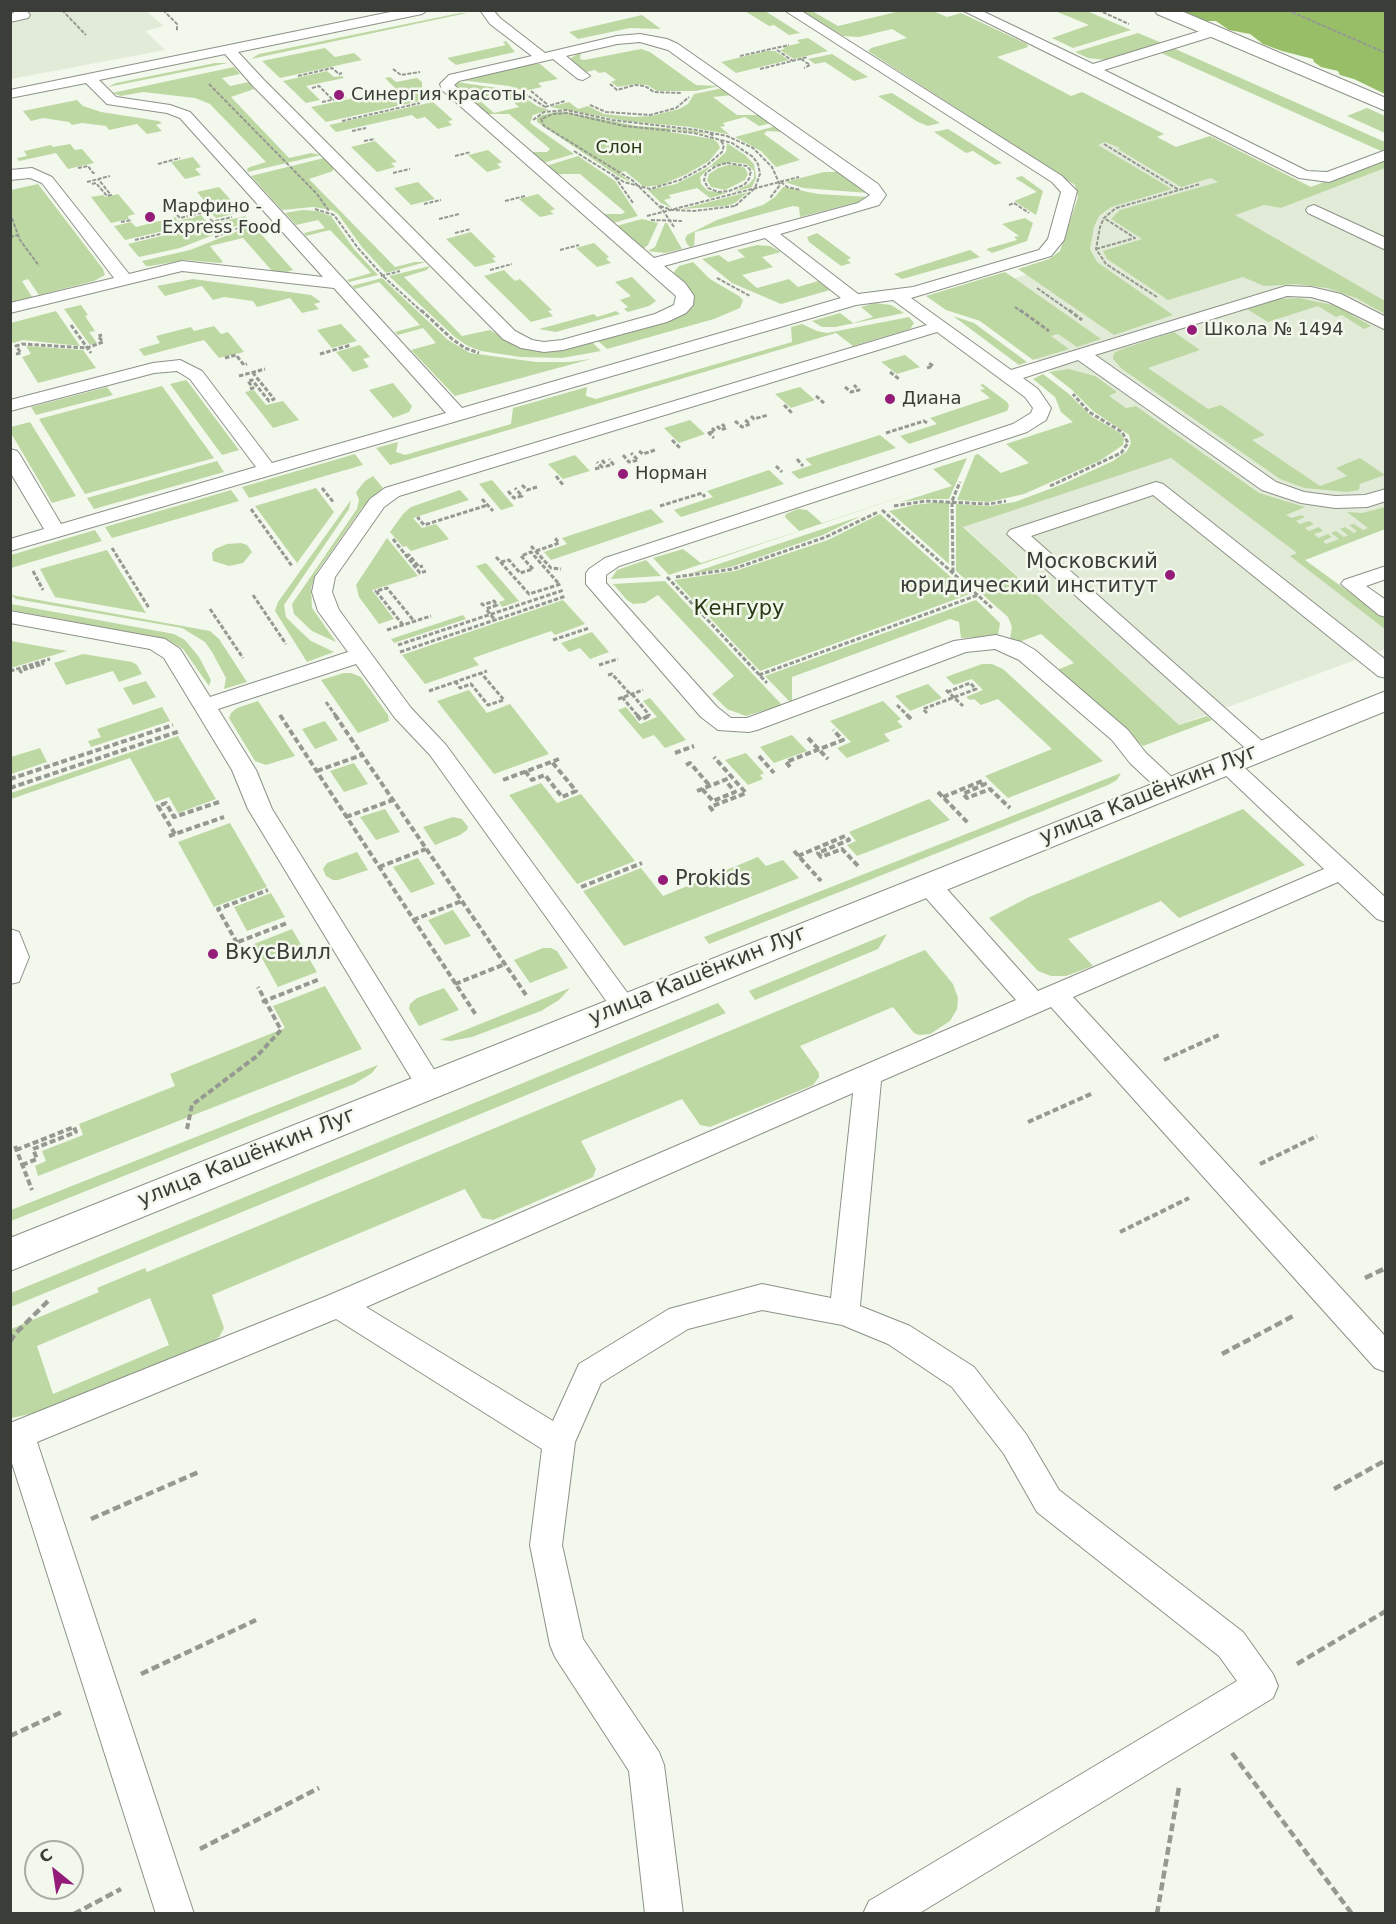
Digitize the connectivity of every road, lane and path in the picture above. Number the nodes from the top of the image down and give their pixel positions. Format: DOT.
graph roads {
  1 [pos="62,10"];
  2 [pos="163,10"];
  3 [pos="422,10"];
  4 [pos="486,10"];
  5 [pos="790,10"];
  6 [pos="968,10"];
  7 [pos="1163,10"];
  8 [pos="1287,10"];
  9 [pos="177,24"];
  10 [pos="1212,32"];
  11 [pos="86,35"];
  12 [pos="797,43"];
  13 [pos="849,48"];
  14 [pos="228,49"];
  15 [pos="774,49"];
  16 [pos="1386,53"];
  17 [pos="547,56"];
  18 [pos="737,57"];
  19 [pos="801,59"];
  20 [pos="793,61"];
  21 [pos="804,68"];
  22 [pos="393,69"];
  23 [pos="1092,69"];
  24 [pos="426,73"];
  25 [pos="343,74"];
  26 [pos="298,76"];
  27 [pos="579,77"];
  28 [pos="89,78"];
  29 [pos="211,78"];
  30 [pos="719,79"];
  31 [pos="10,94"];
  32 [pos="454,95"];
  33 [pos="346,97"];
  34 [pos="333,100"];
  35 [pos="571,100"];
  36 [pos="590,104"];
  37 [pos="1386,105"];
  38 [pos="545,107"];
  39 [pos="304,129"];
  40 [pos="705,131"];
  41 [pos="718,139"];
  42 [pos="561,142"];
  43 [pos="1104,144"];
  44 [pos="570,148"];
  45 [pos="1386,154"];
  46 [pos="462,155"];
  47 [pos="455,156"];
  48 [pos="186,157"];
  49 [pos="158,164"];
  50 [pos="842,166"];
  51 [pos="89,168"];
  52 [pos="96,173"];
  53 [pos="10,175"];
  54 [pos="307,175"];
  55 [pos="110,176"];
  56 [pos="615,177"];
  57 [pos="94,180"];
  58 [pos="303,182"];
  59 [pos="780,182"];
  60 [pos="1200,184"];
  61 [pos="756,188"];
  62 [pos="642,189"];
  63 [pos="1180,190"];
  64 [pos="729,191"];
  65 [pos="732,194"];
  66 [pos="512,200"];
  67 [pos="505,201"];
  68 [pos="765,201"];
  69 [pos="657,204"];
  70 [pos="1009,205"];
  71 [pos="1015,208"];
  72 [pos="672,210"];
  73 [pos="1314,210"];
  74 [pos="329,212"];
  75 [pos="664,212"];
  76 [pos="10,213"];
  77 [pos="177,215"];
  78 [pos="1028,215"];
  79 [pos="236,216"];
  80 [pos="1033,216"];
  81 [pos="643,217"];
  82 [pos="11,218"];
  83 [pos="1104,218"];
  84 [pos="132,220"];
  85 [pos="125,221"];
  86 [pos="213,221"];
  87 [pos="670,221"];
  88 [pos="689,221"];
  89 [pos="607,226"];
  90 [pos="767,232"];
  91 [pos="18,236"];
  92 [pos="10,237"];
  93 [pos="1386,245"];
  94 [pos="100,248"];
  95 [pos="567,248"];
  96 [pos="1096,249"];
  97 [pos="560,250"];
  98 [pos="691,253"];
  99 [pos="437,262"];
  100 [pos="651,264"];
  101 [pos="39,266"];
  102 [pos="1003,267"];
  103 [pos="124,279"];
  104 [pos="340,285"];
  105 [pos="896,295"];
  106 [pos="52,298"];
  107 [pos="854,300"];
  108 [pos="10,308"];
  109 [pos="797,316"];
  110 [pos="1191,319"];
  111 [pos="1386,325"];
  112 [pos="940,326"];
  113 [pos="102,335"];
  114 [pos="1115,343"];
  115 [pos="352,345"];
  116 [pos="87,348"];
  117 [pos="16,354"];
  118 [pos="320,354"];
  119 [pos="1081,354"];
  120 [pos="92,355"];
  121 [pos="237,357"];
  122 [pos="247,364"];
  123 [pos="923,365"];
  124 [pos="1038,367"];
  125 [pos="265,369"];
  126 [pos="930,370"];
  127 [pos="245,375"];
  128 [pos="1009,376"];
  129 [pos="818,397"];
  130 [pos="824,403"];
  131 [pos="10,406"];
  132 [pos="766,413"];
  133 [pos="459,416"];
  134 [pos="770,417"];
  135 [pos="707,431"];
  136 [pos="714,438"];
  137 [pos="652,448"];
  138 [pos="657,452"];
  139 [pos="10,455"];
  140 [pos="592,466"];
  141 [pos="776,466"];
  142 [pos="268,471"];
  143 [pos="781,471"];
  144 [pos="599,474"];
  145 [pos="231,481"];
  146 [pos="320,484"];
  147 [pos="534,484"];
  148 [pos="1049,487"];
  149 [pos="539,489"];
  150 [pos="1386,495"];
  151 [pos="1013,500"];
  152 [pos="952,501"];
  153 [pos="471,502"];
  154 [pos="488,505"];
  155 [pos="661,508"];
  156 [pos="340,510"];
  157 [pos="882,510"];
  158 [pos="493,511"];
  159 [pos="429,515"];
  160 [pos="96,520"];
  161 [pos="386,531"];
  162 [pos="56,532"];
  163 [pos="555,538"];
  164 [pos="10,545"];
  165 [pos="531,546"];
  166 [pos="536,551"];
  167 [pos="642,552"];
  168 [pos="406,556"];
  169 [pos="496,557"];
  170 [pos="501,562"];
  171 [pos="29,565"];
  172 [pos="423,566"];
  173 [pos="565,570"];
  174 [pos="296,571"];
  175 [pos="426,571"];
  176 [pos="1386,572"];
  177 [pos="953,573"];
  178 [pos="668,578"];
  179 [pos="596,584"];
  180 [pos="253,595"];
  181 [pos="567,596"];
  182 [pos="978,596"];
  183 [pos="48,599"];
  184 [pos="481,603"];
  185 [pos="210,609"];
  186 [pos="1386,611"];
  187 [pos="490,615"];
  188 [pos="432,616"];
  189 [pos="10,617"];
  190 [pos="155,617"];
  191 [pos="495,620"];
  192 [pos="414,621"];
  193 [pos="402,625"];
  194 [pos="594,627"];
  195 [pos="381,632"];
  196 [pos="553,640"];
  197 [pos="1002,644"];
  198 [pos="358,652"];
  199 [pos="396,653"];
  200 [pos="52,658"];
  201 [pos="42,661"];
  202 [pos="606,662"];
  203 [pos="599,665"];
  204 [pos="487,670"];
  205 [pos="10,671"];
  206 [pos="1386,671"];
  207 [pos="22,673"];
  208 [pos="306,673"];
  209 [pos="481,673"];
  210 [pos="608,675"];
  211 [pos="759,675"];
  212 [pos="455,681"];
  213 [pos="262,688"];
  214 [pos="425,692"];
  215 [pos="630,694"];
  216 [pos="954,698"];
  217 [pos="1386,700"];
  218 [pos="206,706"];
  219 [pos="963,706"];
  220 [pos="792,709"];
  221 [pos="927,713"];
  222 [pos="184,730"];
  223 [pos="702,744"];
  224 [pos="814,744"];
  225 [pos="819,750"];
  226 [pos="1261,750"];
  227 [pos="710,752"];
  228 [pos="675,753"];
  229 [pos="362,755"];
  230 [pos="559,759"];
  231 [pos="828,759"];
  232 [pos="552,762"];
  233 [pos="1227,764"];
  234 [pos="686,765"];
  235 [pos="790,766"];
  236 [pos="317,771"];
  237 [pos="525,771"];
  238 [pos="732,777"];
  239 [pos="10,779"];
  240 [pos="724,780"];
  241 [pos="494,783"];
  242 [pos="710,786"];
  243 [pos="1169,787"];
  244 [pos="10,788"];
  245 [pos="702,789"];
  246 [pos="697,790"];
  247 [pos="938,792"];
  248 [pos="735,797"];
  249 [pos="943,797"];
  250 [pos="225,799"];
  251 [pos="393,800"];
  252 [pos="740,803"];
  253 [pos="1010,808"];
  254 [pos="713,811"];
  255 [pos="233,814"];
  256 [pos="346,817"];
  257 [pos="969,824"];
  258 [pos="174,834"];
  259 [pos="169,836"];
  260 [pos="426,849"];
  261 [pos="794,851"];
  262 [pos="798,856"];
  263 [pos="642,863"];
  264 [pos="379,867"];
  265 [pos="859,867"];
  266 [pos="1341,871"];
  267 [pos="820,881"];
  268 [pos="928,884"];
  269 [pos="276,887"];
  270 [pos="573,890"];
  271 [pos="462,901"];
  272 [pos="1386,913"];
  273 [pos="296,920"];
  274 [pos="413,920"];
  275 [pos="10,938"];
  276 [pos="237,943"];
  277 [pos="230,945"];
  278 [pos="505,964"];
  279 [pos="10,975"];
  280 [pos="329,975"];
  281 [pos="455,984"];
  282 [pos="258,987"];
  283 [pos="526,995"];
  284 [pos="1044,999"];
  285 [pos="264,1001"];
  286 [pos="624,1006"];
  287 [pos="476,1015"];
  288 [pos="1221,1034"];
  289 [pos="1160,1062"];
  290 [pos="868,1076"];
  291 [pos="1129,1076"];
  292 [pos="429,1084"];
  293 [pos="1028,1122"];
  294 [pos="187,1129"];
  295 [pos="1317,1136"];
  296 [pos="22,1165"];
  297 [pos="1256,1166"];
  298 [pos="1224,1181"];
  299 [pos="32,1190"];
  300 [pos="1120,1232"];
  301 [pos="10,1255"];
  302 [pos="1330,1297"];
  303 [pos="50,1299"];
  304 [pos="338,1305"];
  305 [pos="844,1313"];
  306 [pos="10,1342"];
  307 [pos="1221,1354"];
  308 [pos="1386,1359"];
  309 [pos="15,1436"];
  310 [pos="559,1442"];
  311 [pos="1386,1460"];
  312 [pos="201,1470"];
  313 [pos="1334,1489"];
  314 [pos="51,1536"];
  315 [pos="1386,1611"];
  316 [pos="1261,1686"];
  317 [pos="1198,1724"];
  318 [pos="175,1914"];
  319 [pos="664,1914"];
  320 [pos="882,1914"];
  321 [pos="1157,1914"];
  322 [pos="1352,1914"];
  1 -- 11 [label="path"];
  2 -- 9 [label="path"];
  3 -- 14 [label="lane"];
  4 -- 17 [label="lane"];
  5 -- 13 [label="lane"];
  6 -- 23 [label="lane"];
  7 -- 10 [label="street"];
  8 -- 16 [label="path"];
  10 -- 23 [label="lane"];
  10 -- 37 [label="street"];
  12 -- 15 [label="path"];
  13 -- 19 [label="path"];
  13 -- 102 [label="lane"];
  14 -- 28 [label="lane"];
  14 -- 39 [label="lane"];
  15 -- 18 [label="path"];
  15 -- 20 [label="path"];
  17 -- 27 [label="lane"];
  17 -- 30 [label="lane"];
  17 -- 32 [label="lane"];
  19 -- 20 [label="path"];
  19 -- 21 [label="path"];
  20 -- 30 [label="path"];
  22 -- 24 [label="path"];
  23 -- 45 [label="lane"];
  25 -- 26 [label="path"];
  27 -- 36 [label="path"];
  28 -- 31 [label="lane"];
  28 -- 104 [label="lane"];
  29 -- 58 [label="path"];
  30 -- 50 [label="lane"];
  32 -- 39 [label="path"];
  32 -- 89 [label="lane"];
  33 -- 34 [label="path"];
  34 -- 34 [label="path"];
  35 -- 38 [label="path"];
  39 -- 99 [label="lane"];
  40 -- 41 [label="path"];
  40 -- 42 [label="path"];
  40 -- 59 [label="path"];
  41 -- 61 [label="path"];
  41 -- 62 [label="path"];
  41 -- 62 [label="path"];
  43 -- 63 [label="path"];
  44 -- 56 [label="path"];
  46 -- 47 [label="path"];
  48 -- 49 [label="path"];
  50 -- 59 [label="path"];
  50 -- 90 [label="lane"];
  51 -- 52 [label="path"];
  53 -- 94 [label="lane"];
  54 -- 58 [label="path"];
  55 -- 57 [label="path"];
  56 -- 62 [label="path"];
  56 -- 81 [label="path"];
  58 -- 74 [label="path"];
  59 -- 61 [label="path"];
  59 -- 68 [label="path"];
  60 -- 63 [label="path"];
  61 -- 65 [label="path"];
  61 -- 72 [label="path"];
  62 -- 69 [label="path"];
  63 -- 83 [label="path"];
  64 -- 64 [label="path"];
  64 -- 65 [label="path"];
  65 -- 72 [label="path"];
  66 -- 67 [label="path"];
  69 -- 72 [label="path"];
  69 -- 75 [label="path"];
  70 -- 80 [label="path"];
  71 -- 78 [label="path"];
  72 -- 75 [label="path"];
  73 -- 93 [label="lane"];
  75 -- 81 [label="path"];
  75 -- 87 [label="path"];
  76 -- 82 [label="path"];
  77 -- 86 [label="path"];
  79 -- 86 [label="path"];
  81 -- 87 [label="path"];
  81 -- 89 [label="path"];
  82 -- 91 [label="path"];
  83 -- 96 [label="path"];
  83 -- 96 [label="path"];
  84 -- 85 [label="path"];
  86 -- 94 [label="path"];
  87 -- 88 [label="path"];
  87 -- 98 [label="path"];
  89 -- 100 [label="lane"];
  90 -- 98 [label="lane"];
  90 -- 107 [label="lane"];
  91 -- 92 [label="path"];
  91 -- 101 [label="path"];
  94 -- 103 [label="lane"];
  95 -- 97 [label="path"];
  96 -- 110 [label="path"];
  98 -- 100 [label="lane"];
  98 -- 109 [label="path"];
  99 -- 100 [label="lane"];
  99 -- 104 [label="path"];
  102 -- 105 [label="lane"];
  102 -- 114 [label="path"];
  103 -- 104 [label="lane"];
  103 -- 106 [label="lane"];
  104 -- 133 [label="lane"];
  105 -- 107 [label="lane"];
  105 -- 112 [label="lane"];
  106 -- 108 [label="lane"];
  106 -- 116 [label="path"];
  107 -- 109 [label="lane"];
  109 -- 133 [label="lane"];
  110 -- 111 [label="lane"];
  110 -- 114 [label="lane"];
  112 -- 128 [label="lane"];
  112 -- 198 [label="lane"];
  113 -- 116 [label="path"];
  114 -- 119 [label="lane"];
  115 -- 118 [label="path"];
  116 -- 117 [label="path"];
  116 -- 120 [label="path"];
  119 -- 124 [label="lane"];
  119 -- 150 [label="lane"];
  121 -- 122 [label="path"];
  123 -- 126 [label="path"];
  124 -- 128 [label="lane"];
  124 -- 148 [label="path"];
  125 -- 127 [label="path"];
  128 -- 167 [label="lane"];
  129 -- 130 [label="path"];
  131 -- 142 [label="lane"];
  132 -- 134 [label="path"];
  133 -- 142 [label="lane"];
  135 -- 136 [label="path"];
  137 -- 138 [label="path"];
  139 -- 162 [label="lane"];
  140 -- 144 [label="path"];
  141 -- 143 [label="path"];
  142 -- 145 [label="lane"];
  145 -- 160 [label="lane"];
  145 -- 174 [label="path"];
  146 -- 156 [label="path"];
  147 -- 149 [label="path"];
  151 -- 152 [label="path"];
  152 -- 157 [label="path"];
  152 -- 177 [label="path"];
  153 -- 154 [label="path"];
  154 -- 158 [label="path"];
  154 -- 159 [label="path"];
  155 -- 155 [label="path"];
  157 -- 177 [label="path"];
  157 -- 178 [label="path"];
  160 -- 162 [label="lane"];
  160 -- 190 [label="path"];
  161 -- 168 [label="path"];
  162 -- 164 [label="lane"];
  163 -- 166 [label="path"];
  165 -- 166 [label="path"];
  166 -- 173 [label="path"];
  167 -- 178 [label="path"];
  167 -- 179 [label="lane"];
  168 -- 172 [label="path"];
  168 -- 175 [label="path"];
  169 -- 170 [label="path"];
  170 -- 170 [label="path"];
  171 -- 183 [label="path"];
  176 -- 186 [label="lane"];
  177 -- 182 [label="path"];
  178 -- 179 [label="path"];
  178 -- 211 [label="path"];
  179 -- 187 [label="path"];
  179 -- 220 [label="lane"];
  180 -- 208 [label="path"];
  181 -- 191 [label="path"];
  182 -- 197 [label="path"];
  182 -- 211 [label="path"];
  184 -- 187 [label="path"];
  185 -- 213 [label="path"];
  187 -- 191 [label="path"];
  187 -- 198 [label="path"];
  188 -- 192 [label="path"];
  189 -- 218 [label="lane"];
  191 -- 199 [label="path"];
  192 -- 193 [label="path"];
  192 -- 193 [label="path"];
  193 -- 195 [label="path"];
  194 -- 196 [label="path"];
  197 -- 220 [label="lane"];
  197 -- 243 [label="lane"];
  198 -- 208 [label="lane"];
  198 -- 286 [label="lane"];
  200 -- 201 [label="path"];
  201 -- 205 [label="path"];
  201 -- 207 [label="path"];
  202 -- 203 [label="path"];
  204 -- 209 [label="path"];
  206 -- 226 [label="lane"];
  208 -- 213 [label="lane"];
  208 -- 229 [label="path"];
  209 -- 212 [label="path"];
  209 -- 212 [label="path"];
  210 -- 215 [label="path"];
  211 -- 220 [label="path"];
  212 -- 214 [label="path"];
  213 -- 218 [label="lane"];
  213 -- 236 [label="path"];
  215 -- 215 [label="path"];
  216 -- 216 [label="path"];
  216 -- 219 [label="path"];
  216 -- 221 [label="path"];
  217 -- 226 [label="street, улица Кашёнкин Луг"];
  218 -- 239 [label="path"];
  218 -- 292 [label="lane"];
  222 -- 244 [label="path"];
  223 -- 228 [label="path"];
  224 -- 225 [label="path"];
  225 -- 231 [label="path"];
  225 -- 235 [label="path"];
  226 -- 233 [label="street, улица Кашёнкин Луг"];
  227 -- 238 [label="path"];
  229 -- 236 [label="path"];
  229 -- 251 [label="path"];
  230 -- 232 [label="path"];
  232 -- 237 [label="path"];
  232 -- 237 [label="path"];
  233 -- 243 [label="street, улица Кашёнкин Луг"];
  233 -- 266 [label="lane"];
  234 -- 242 [label="path"];
  236 -- 256 [label="path"];
  237 -- 241 [label="path"];
  238 -- 240 [label="path"];
  238 -- 248 [label="path"];
  240 -- 242 [label="path"];
  240 -- 245 [label="path"];
  242 -- 245 [label="path"];
  243 -- 268 [label="street, улица Кашёнкин Луг"];
  245 -- 246 [label="path"];
  247 -- 249 [label="path"];
  248 -- 252 [label="path"];
  248 -- 254 [label="path"];
  249 -- 253 [label="path"];
  249 -- 257 [label="path"];
  250 -- 258 [label="path"];
  251 -- 256 [label="path"];
  251 -- 260 [label="path"];
  255 -- 258 [label="path"];
  256 -- 264 [label="path"];
  258 -- 259 [label="path"];
  260 -- 264 [label="path"];
  260 -- 271 [label="path"];
  261 -- 262 [label="path"];
  262 -- 265 [label="path"];
  262 -- 267 [label="path"];
  263 -- 270 [label="path"];
  264 -- 274 [label="path"];
  266 -- 272 [label="lane"];
  266 -- 284 [label="lane"];
  268 -- 284 [label="lane"];
  268 -- 286 [label="street, улица Кашёнкин Луг"];
  269 -- 276 [label="path"];
  271 -- 274 [label="path"];
  271 -- 278 [label="path"];
  273 -- 276 [label="path"];
  274 -- 281 [label="path"];
  275 -- 279 [label="lane"];
  276 -- 277 [label="path"];
  278 -- 281 [label="path"];
  278 -- 283 [label="path"];
  280 -- 285 [label="path"];
  281 -- 287 [label="path"];
  282 -- 285 [label="path"];
  284 -- 290 [label="lane"];
  284 -- 291 [label="lane"];
  285 -- 294 [label="path"];
  286 -- 292 [label="street, улица Кашёнкин Луг"];
  288 -- 289 [label="path"];
  290 -- 304 [label="lane"];
  290 -- 305 [label="lane"];
  291 -- 293 [label="path"];
  291 -- 298 [label="lane"];
  292 -- 301 [label="street, улица Кашёнкин Луг"];
  295 -- 297 [label="path"];
  296 -- 296 [label="path"];
  296 -- 299 [label="path"];
  298 -- 300 [label="path"];
  298 -- 302 [label="lane"];
  302 -- 307 [label="path"];
  302 -- 308 [label="lane"];
  303 -- 306 [label="path"];
  304 -- 309 [label="lane"];
  304 -- 310 [label="lane"];
  305 -- 310 [label="lane"];
  305 -- 316 [label="lane"];
  309 -- 314 [label="lane"];
  310 -- 319 [label="lane"];
  311 -- 313 [label="path"];
  312 -- 314 [label="path"];
  314 -- 318 [label="lane"];
  315 -- 316 [label="path"];
  316 -- 317 [label="lane"];
  317 -- 320 [label="lane"];
  317 -- 321 [label="path"];
  317 -- 322 [label="path"];
}
